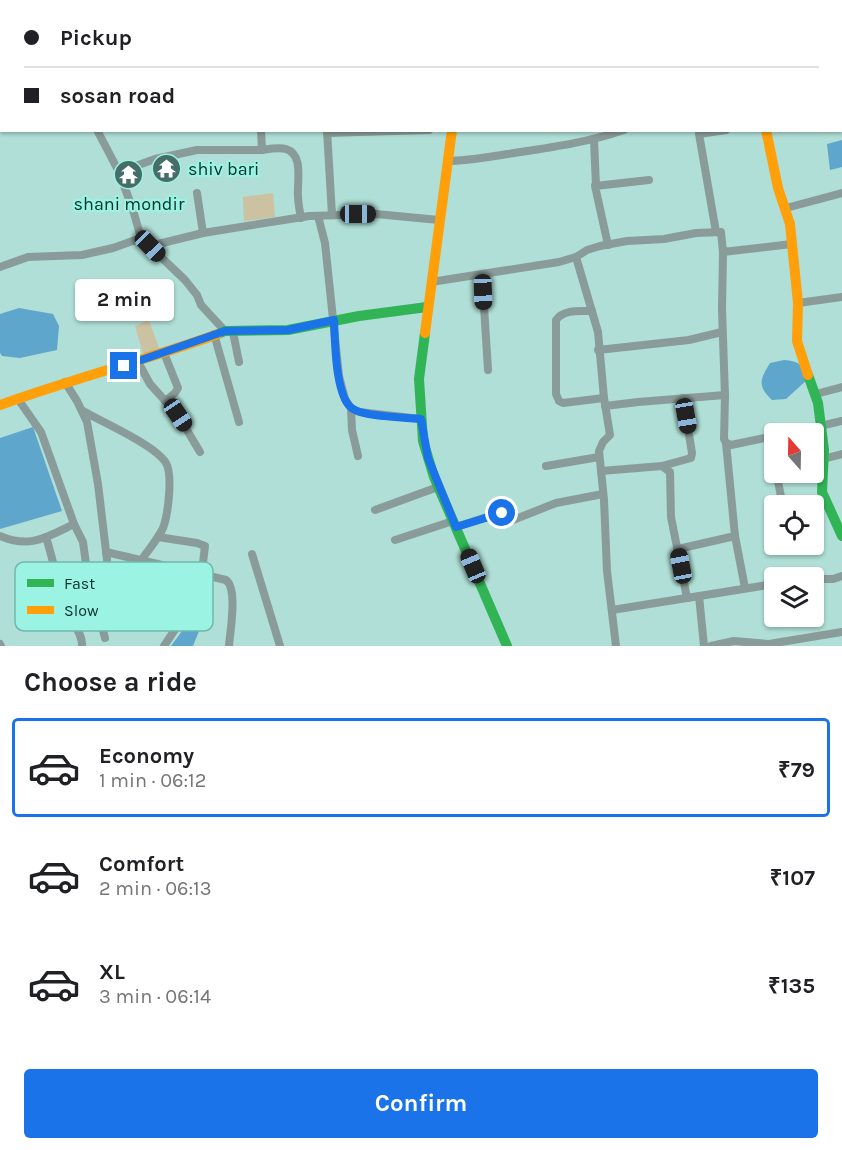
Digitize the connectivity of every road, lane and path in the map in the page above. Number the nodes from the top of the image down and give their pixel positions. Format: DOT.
graph roads {
  1 [pos="99,132"];
  2 [pos="261,132"];
  3 [pos="327,132"];
  4 [pos="452,132"];
  5 [pos="618,132"];
  6 [pos="712,132"];
  7 [pos="766,132"];
  8 [pos="594,140"];
  9 [pos="262,150"];
  10 [pos="447,161"];
  11 [pos="119,172"];
  12 [pos="649,180"];
  13 [pos="596,186"];
  14 [pos="197,193"];
  15 [pos="842,193"];
  16 [pos="786,208"];
  17 [pos="332,215"];
  18 [pos="318,216"];
  19 [pos="301,218"];
  20 [pos="439,220"];
  21 [pos="716,232"];
  22 [pos="203,233"];
  23 [pos="145,242"];
  24 [pos="792,244"];
  25 [pos="608,245"];
  26 [pos="723,252"];
  27 [pos="576,257"];
  28 [pos="0,267"];
  29 [pos="482,275"];
  30 [pos="431,282"];
  31 [pos="842,297"];
  32 [pos="798,303"];
  33 [pos="427,308"];
  34 [pos="592,311"];
  35 [pos="334,320"];
  36 [pos="224,332"];
  37 [pos="722,332"];
  38 [pos="598,350"];
  39 [pos="164,353"];
  40 [pos="138,362"];
  41 [pos="239,362"];
  42 [pos="488,370"];
  43 [pos="65,382"];
  44 [pos="842,387"];
  45 [pos="816,394"];
  46 [pos="725,395"];
  47 [pos="683,398"];
  48 [pos="18,399"];
  49 [pos="165,401"];
  50 [pos="604,402"];
  51 [pos="0,405"];
  52 [pos="351,408"];
  53 [pos="82,411"];
  54 [pos="421,419"];
  55 [pos="842,420"];
  56 [pos="239,423"];
  57 [pos="820,423"];
  58 [pos="824,425"];
  59 [pos="764,438"];
  60 [pos="726,443"];
  61 [pos="200,452"];
  62 [pos="842,454"];
  63 [pos="358,456"];
  64 [pos="599,457"];
  65 [pos="824,459"];
  66 [pos="546,466"];
  67 [pos="662,466"];
  68 [pos="601,471"];
  69 [pos="822,483"];
  70 [pos="438,487"];
  71 [pos="603,494"];
  72 [pos="375,510"];
  73 [pos="74,524"];
  74 [pos="455,524"];
  75 [pos="841,533"];
  76 [pos="0,536"];
  77 [pos="735,536"];
  78 [pos="46,537"];
  79 [pos="158,537"];
  80 [pos="395,540"];
  81 [pos="678,549"];
  82 [pos="106,552"];
  83 [pos="252,554"];
  84 [pos="142,559"];
  85 [pos="53,562"];
  86 [pos="86,562"];
  87 [pos="107,562"];
  88 [pos="153,562"];
  89 [pos="203,562"];
  90 [pos="842,576"];
  91 [pos="213,577"];
  92 [pos="824,579"];
  93 [pos="764,585"];
  94 [pos="745,588"];
  95 [pos="699,596"];
  96 [pos="687,598"];
  97 [pos="612,610"];
  98 [pos="78,631"];
  99 [pos="103,631"];
  100 [pos="174,631"];
  101 [pos="842,632"];
  102 [pos="105,638"];
  103 [pos="82,646"];
  104 [pos="164,646"];
  105 [pos="228,646"];
  106 [pos="280,646"];
  107 [pos="507,646"];
  108 [pos="616,646"];
  109 [pos="704,646"];
  110 [pos="711,646"];
  1 -- 11 [label="street"];
  2 -- 9 [label="street"];
  3 -- 17 [label="street"];
  4 -- 10 [label="street"];
  5 -- 8 [label="street"];
  6 -- 21 [label="street"];
  7 -- 16 [label="street"];
  8 -- 10 [label="street"];
  8 -- 13 [label="street"];
  9 -- 11 [label="street"];
  9 -- 19 [label="street"];
  10 -- 20 [label="street"];
  11 -- 23 [label="street"];
  12 -- 13 [label="street"];
  13 -- 25 [label="street"];
  14 -- 22 [label="street"];
  15 -- 16 [label="street"];
  16 -- 24 [label="street"];
  17 -- 18 [label="street"];
  17 -- 20 [label="street"];
  18 -- 19 [label="street"];
  18 -- 35 [label="street"];
  19 -- 22 [label="street"];
  20 -- 30 [label="street"];
  21 -- 25 [label="street"];
  21 -- 26 [label="street"];
  22 -- 23 [label="street"];
  23 -- 28 [label="street"];
  23 -- 36 [label="street"];
  24 -- 26 [label="street"];
  24 -- 32 [label="street"];
  25 -- 27 [label="street"];
  26 -- 37 [label="street"];
  27 -- 29 [label="street"];
  27 -- 34 [label="street"];
  29 -- 30 [label="street"];
  29 -- 42 [label="street"];
  30 -- 33 [label="street"];
  31 -- 32 [label="street"];
  32 -- 45 [label="street"];
  33 -- 35 [label="street"];
  33 -- 54 [label="street"];
  34 -- 38 [label="street"];
  34 -- 50 [label="street"];
  35 -- 36 [label="street"];
  35 -- 52 [label="street"];
  36 -- 39 [label="street"];
  36 -- 41 [label="street"];
  36 -- 56 [label="street"];
  37 -- 38 [label="street"];
  37 -- 46 [label="street"];
  38 -- 50 [label="street"];
  39 -- 40 [label="street"];
  39 -- 49 [label="street"];
  40 -- 43 [label="street"];
  40 -- 49 [label="street"];
  43 -- 48 [label="street"];
  43 -- 53 [label="street"];
  44 -- 45 [label="street"];
  45 -- 57 [label="street"];
  46 -- 47 [label="street"];
  46 -- 60 [label="street"];
  47 -- 50 [label="street"];
  47 -- 67 [label="street"];
  48 -- 51 [label="street"];
  48 -- 73 [label="street"];
  49 -- 61 [label="street"];
  50 -- 64 [label="street"];
  52 -- 54 [label="street"];
  52 -- 63 [label="street"];
  53 -- 79 [label="street"];
  53 -- 82 [label="street"];
  54 -- 70 [label="street"];
  55 -- 58 [label="street"];
  59 -- 60 [label="street"];
  60 -- 77 [label="street"];
  62 -- 65 [label="street"];
  64 -- 66 [label="street"];
  64 -- 68 [label="street"];
  67 -- 68 [label="street"];
  67 -- 81 [label="street"];
  68 -- 71 [label="street"];
  69 -- 75 [label="street"];
  70 -- 72 [label="street"];
  70 -- 74 [label="street"];
  71 -- 74 [label="street"];
  71 -- 97 [label="street"];
  73 -- 78 [label="street"];
  73 -- 86 [label="street"];
  74 -- 80 [label="street"];
  74 -- 107 [label="street"];
  76 -- 78 [label="street"];
  77 -- 81 [label="street"];
  77 -- 94 [label="street"];
  78 -- 85 [label="street"];
  79 -- 84 [label="street"];
  79 -- 89 [label="street"];
  81 -- 96 [label="street"];
  82 -- 84 [label="street"];
  82 -- 87 [label="street"];
  83 -- 106 [label="street"];
  84 -- 88 [label="street"];
  90 -- 92 [label="street"];
  91 -- 105 [label="street"];
  93 -- 94 [label="street"];
  94 -- 95 [label="street"];
  95 -- 96 [label="street"];
  95 -- 109 [label="street"];
  96 -- 97 [label="street"];
  97 -- 108 [label="street"];
  98 -- 103 [label="street"];
  99 -- 102 [label="street"];
  100 -- 104 [label="street"];
  101 -- 110 [label="street"];
}
